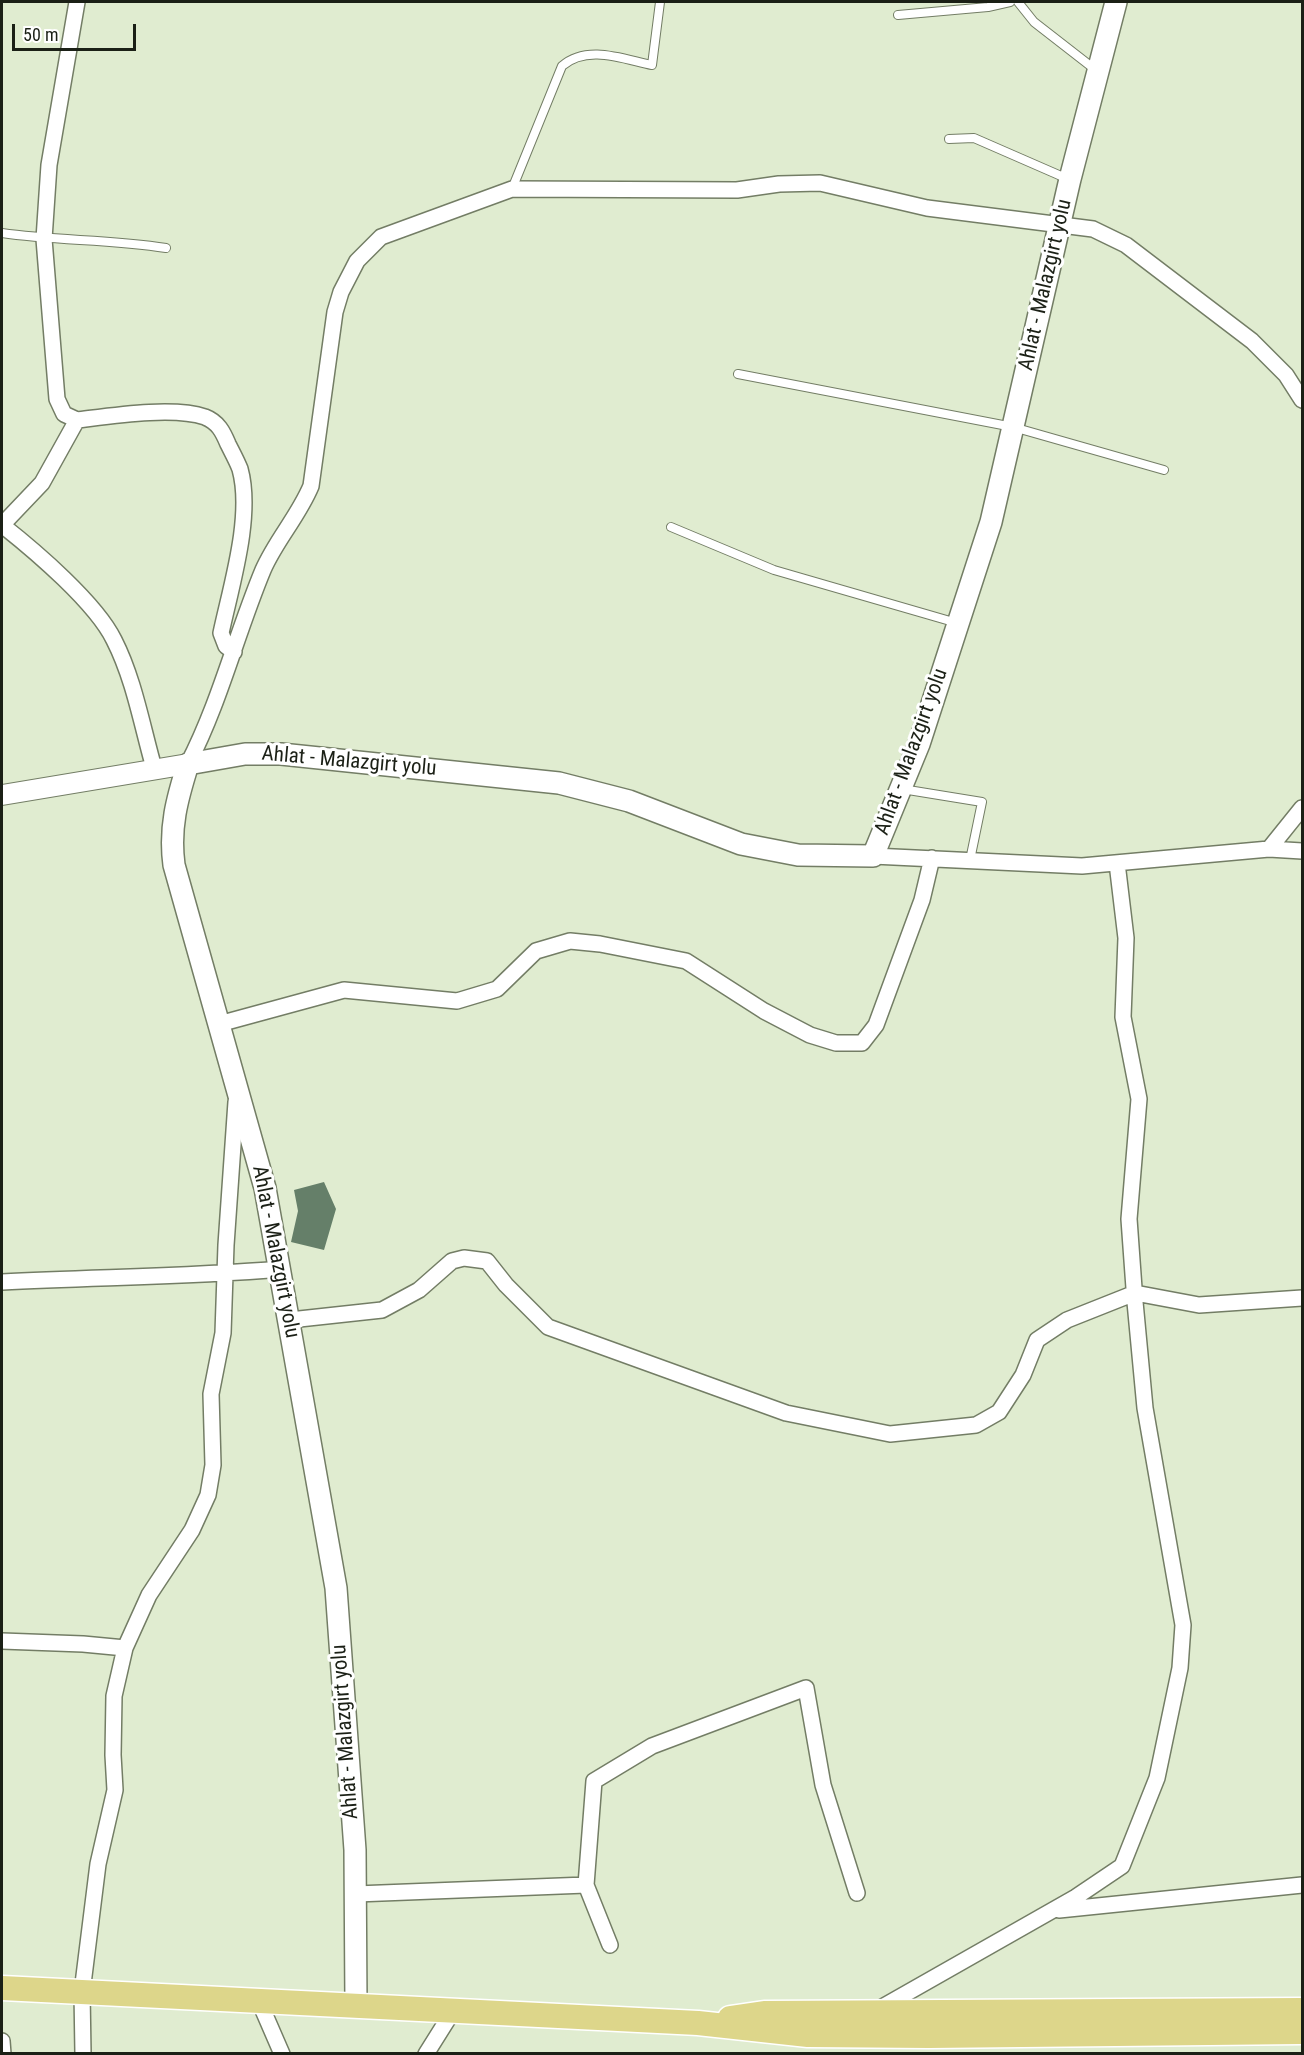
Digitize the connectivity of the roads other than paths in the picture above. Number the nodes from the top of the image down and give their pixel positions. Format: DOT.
graph roads {
  1 [pos="77,2"];
  2 [pos="660,2"];
  3 [pos="1010,2"];
  4 [pos="1018,2"];
  5 [pos="1116,2"];
  6 [pos="898,15"];
  7 [pos="1098,72"];
  8 [pos="949,139"];
  9 [pos="1070,179"];
  10 [pos="512,189"];
  11 [pos="1060,223"];
  12 [pos="2,232"];
  13 [pos="44,239"];
  14 [pos="166,248"];
  15 [pos="738,374"];
  16 [pos="1302,400"];
  17 [pos="1302,406"];
  18 [pos="77,420"];
  19 [pos="1013,426"];
  20 [pos="1164,470"];
  21 [pos="2,525"];
  22 [pos="671,527"];
  23 [pos="958,623"];
  24 [pos="234,652"];
  25 [pos="188,764"];
  26 [pos="154,768"];
  27 [pos="902,789"];
  28 [pos="2,795"];
  29 [pos="1302,808"];
  30 [pos="1269,849"];
  31 [pos="1302,851"];
  32 [pos="873,856"];
  33 [pos="932,858"];
  34 [pos="970,860"];
  35 [pos="1117,862"];
  36 [pos="219,1024"];
  37 [pos="238,1084"];
  38 [pos="280,1269"];
  39 [pos="225,1274"];
  40 [pos="2,1282"];
  41 [pos="1134,1293"];
  42 [pos="1302,1298"];
  43 [pos="290,1320"];
  44 [pos="2,1641"];
  45 [pos="124,1648"];
  46 [pos="586,1885"];
  47 [pos="1302,1885"];
  48 [pos="857,1893"];
  49 [pos="356,1894"];
  50 [pos="1053,1911"];
  51 [pos="610,1945"];
  52 [pos="2,1988"];
  53 [pos="82,1992"];
  54 [pos="259,2001"];
  55 [pos="356,2006"];
  56 [pos="1302,2010"];
  57 [pos="453,2011"];
  58 [pos="872,2013"];
  59 [pos="698,2023"];
  60 [pos="1302,2032"];
  61 [pos="857,2035"];
  62 [pos="2,2041"];
  63 [pos="3,2054"];
  64 [pos="84,2054"];
  65 [pos="282,2054"];
  66 [pos="426,2054"];
  1 -- 13 [label="street"];
  2 -- 10 [label="lane"];
  3 -- 6 [label="lane"];
  4 -- 7 [label="lane"];
  5 -- 7 [label="main road, Ahlat - Malazgirt yolu"];
  7 -- 9 [label="main road, Ahlat - Malazgirt yolu"];
  8 -- 9 [label="lane"];
  9 -- 11 [label="main road, Ahlat - Malazgirt yolu"];
  10 -- 11 [label="street"];
  10 -- 24 [label="street"];
  11 -- 16 [label="street"];
  11 -- 19 [label="main road, Ahlat - Malazgirt yolu"];
  12 -- 13 [label="lane"];
  13 -- 14 [label="lane"];
  13 -- 18 [label="street"];
  15 -- 19 [label="lane"];
  16 -- 17 [label="street"];
  18 -- 21 [label="street"];
  18 -- 24 [label="street"];
  19 -- 20 [label="lane"];
  19 -- 23 [label="main road, Ahlat - Malazgirt yolu"];
  21 -- 26 [label="street"];
  22 -- 23 [label="lane"];
  23 -- 27 [label="main road, Ahlat - Malazgirt yolu"];
  24 -- 25 [label="street"];
  25 -- 26 [label="street"];
  25 -- 32 [label="main road, Ahlat - Malazgirt yolu"];
  25 -- 36 [label="main road, Ahlat - Malazgirt yolu"];
  26 -- 28 [label="street"];
  27 -- 32 [label="main road, Ahlat - Malazgirt yolu"];
  27 -- 34 [label="lane"];
  29 -- 30 [label="street"];
  30 -- 31 [label="street"];
  30 -- 35 [label="street"];
  32 -- 33 [label="street"];
  33 -- 34 [label="street"];
  33 -- 36 [label="street"];
  34 -- 35 [label="street"];
  35 -- 41 [label="street"];
  36 -- 37 [label="main road, Ahlat - Malazgirt yolu"];
  37 -- 38 [label="main road, Ahlat - Malazgirt yolu"];
  37 -- 39 [label="street"];
  38 -- 39 [label="street"];
  38 -- 43 [label="main road, Ahlat - Malazgirt yolu"];
  39 -- 40 [label="street"];
  39 -- 45 [label="street"];
  41 -- 42 [label="street"];
  41 -- 43 [label="street"];
  41 -- 50 [label="street"];
  43 -- 49 [label="main road, Ahlat - Malazgirt yolu"];
  44 -- 45 [label="street"];
  45 -- 53 [label="street"];
  46 -- 48 [label="street"];
  46 -- 49 [label="street"];
  46 -- 51 [label="street"];
  47 -- 50 [label="street"];
  49 -- 55 [label="main road, Ahlat - Malazgirt yolu"];
  50 -- 58 [label="street"];
  52 -- 53 [label="main road"];
  53 -- 54 [label="main road"];
  53 -- 64 [label="street"];
  54 -- 55 [label="main road"];
  54 -- 65 [label="street"];
  55 -- 57 [label="main road"];
  56 -- 58 [label="main road"];
  57 -- 59 [label="main road"];
  57 -- 66 [label="street"];
  58 -- 59 [label="main road"];
  58 -- 61 [label="street"];
  59 -- 61 [label="main road"];
  60 -- 61 [label="main road"];
  62 -- 63 [label="street"];
}
